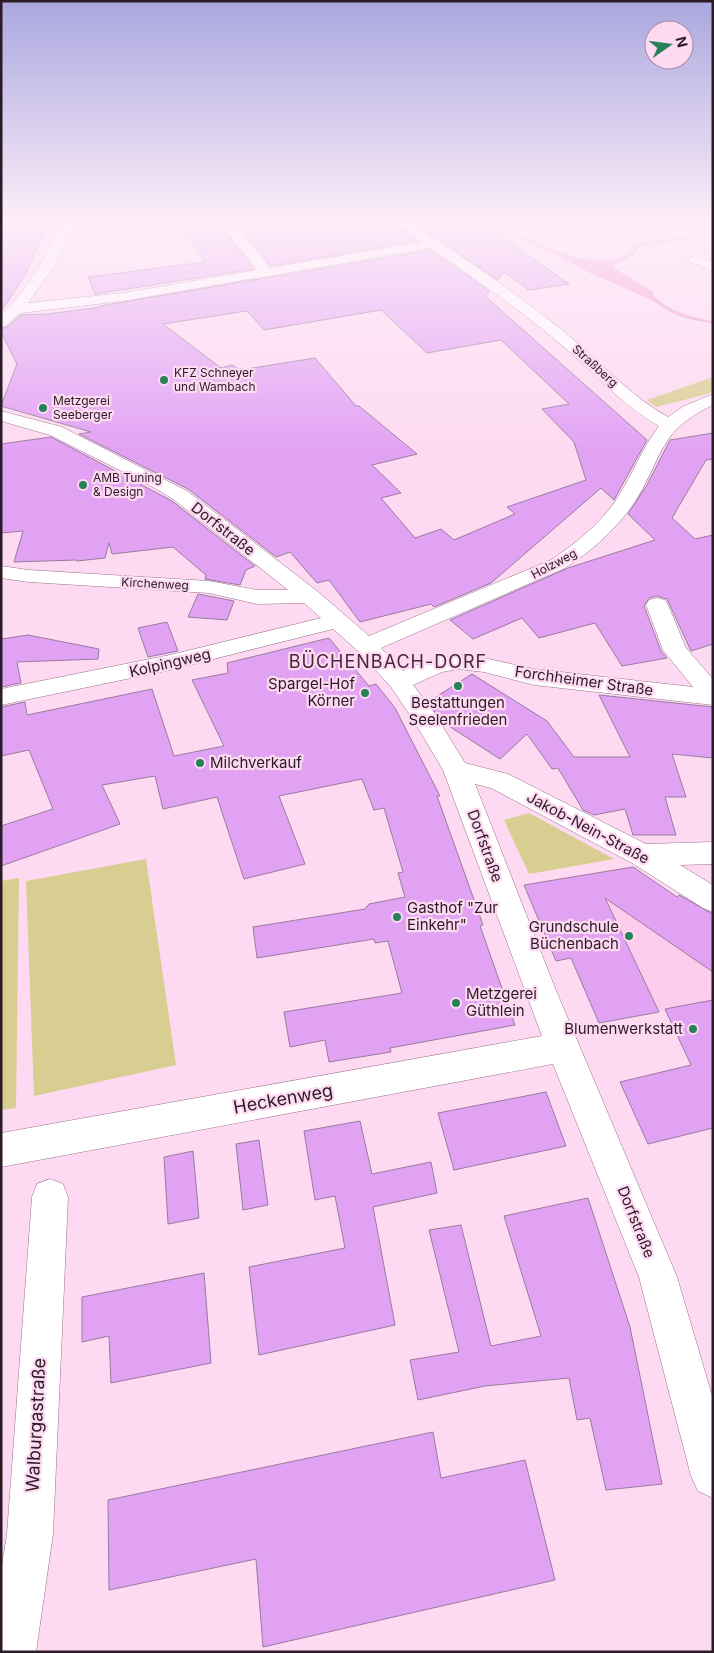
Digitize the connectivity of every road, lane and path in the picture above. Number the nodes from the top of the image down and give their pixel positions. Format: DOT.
graph roads {
  1 [pos="27,297"];
  2 [pos="122,297"];
  3 [pos="512,297"];
  4 [pos="18,309"];
  5 [pos="1,323"];
  6 [pos="713,399"];
  7 [pos="1,416"];
  8 [pos="669,425"];
  9 [pos="41,428"];
  10 [pos="1,432"];
  11 [pos="1,572"];
  12 [pos="309,596"];
  13 [pos="656,606"];
  14 [pos="338,620"];
  15 [pos="366,646"];
  16 [pos="399,682"];
  17 [pos="713,696"];
  18 [pos="1,697"];
  19 [pos="456,770"];
  20 [pos="713,853"];
  21 [pos="642,855"];
  22 [pos="713,900"];
  23 [pos="564,1047"];
  24 [pos="1,1150"];
  25 [pos="50,1197"];
  26 [pos="713,1476"];
  27 [pos="12,1652"];
  1 -- 4 [label="street"];
  2 -- 4 [label="street"];
  3 -- 8 [label="street, Straßberg"];
  4 -- 5 [label="street"];
  6 -- 8 [label="street, Holzweg"];
  7 -- 9 [label="street, Dorfstraße"];
  8 -- 15 [label="street, Holzweg"];
  9 -- 10 [label="street"];
  9 -- 12 [label="street, Dorfstraße"];
  11 -- 12 [label="street, Kirchenweg"];
  12 -- 14 [label="street, Dorfstraße"];
  13 -- 17 [label="street, Forchheimer Straße"];
  14 -- 15 [label="street, Dorfstraße"];
  14 -- 18 [label="street, Kolpingweg"];
  15 -- 16 [label="street, Dorfstraße"];
  16 -- 17 [label="street, Forchheimer Straße"];
  16 -- 19 [label="street, Dorfstraße"];
  19 -- 21 [label="street, Jakob-Nein-Straße"];
  19 -- 23 [label="street, Dorfstraße"];
  20 -- 21 [label="street"];
  21 -- 22 [label="street, Jakob-Nein-Straße"];
  23 -- 24 [label="street, Heckenweg"];
  23 -- 26 [label="street, Dorfstraße"];
  25 -- 27 [label="street, Walburgastraße"];
}
